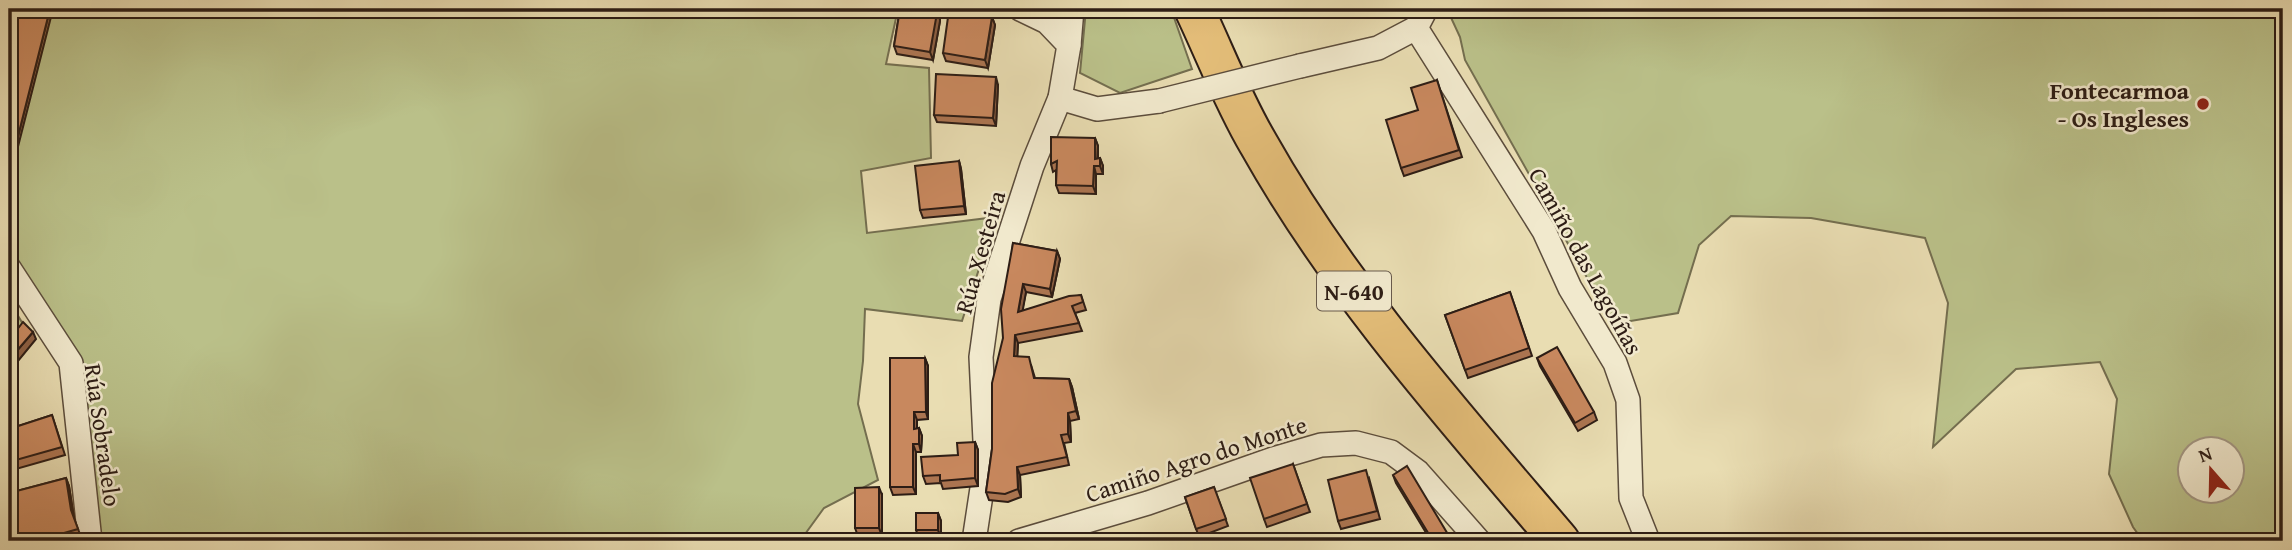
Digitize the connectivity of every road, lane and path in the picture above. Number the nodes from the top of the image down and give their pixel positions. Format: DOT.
graph roads {
  1 [pos="1020,9"];
  2 [pos="1072,9"];
  3 [pos="1194,9"];
  4 [pos="1421,18"];
  5 [pos="1069,45"];
  6 [pos="1060,98"];
  7 [pos="9,268"];
  8 [pos="90,541"];
  9 [pos="974,541"];
  10 [pos="1019,541"];
  11 [pos="1479,541"];
  12 [pos="1560,541"];
  13 [pos="1647,541"];
  1 -- 5 [label="street"];
  2 -- 5 [label="street, Rúa Xesteira"];
  3 -- 12 [label="highway, N-640"];
  4 -- 6 [label="street, bridge"];
  4 -- 13 [label="street, Camiño das Lagoíñas"];
  5 -- 6 [label="street, Rúa Xesteira"];
  6 -- 9 [label="street, Rúa Xesteira"];
  7 -- 8 [label="street, Rúa Sobradelo"];
  10 -- 11 [label="street, Camiño Agro do Monte"];
}
